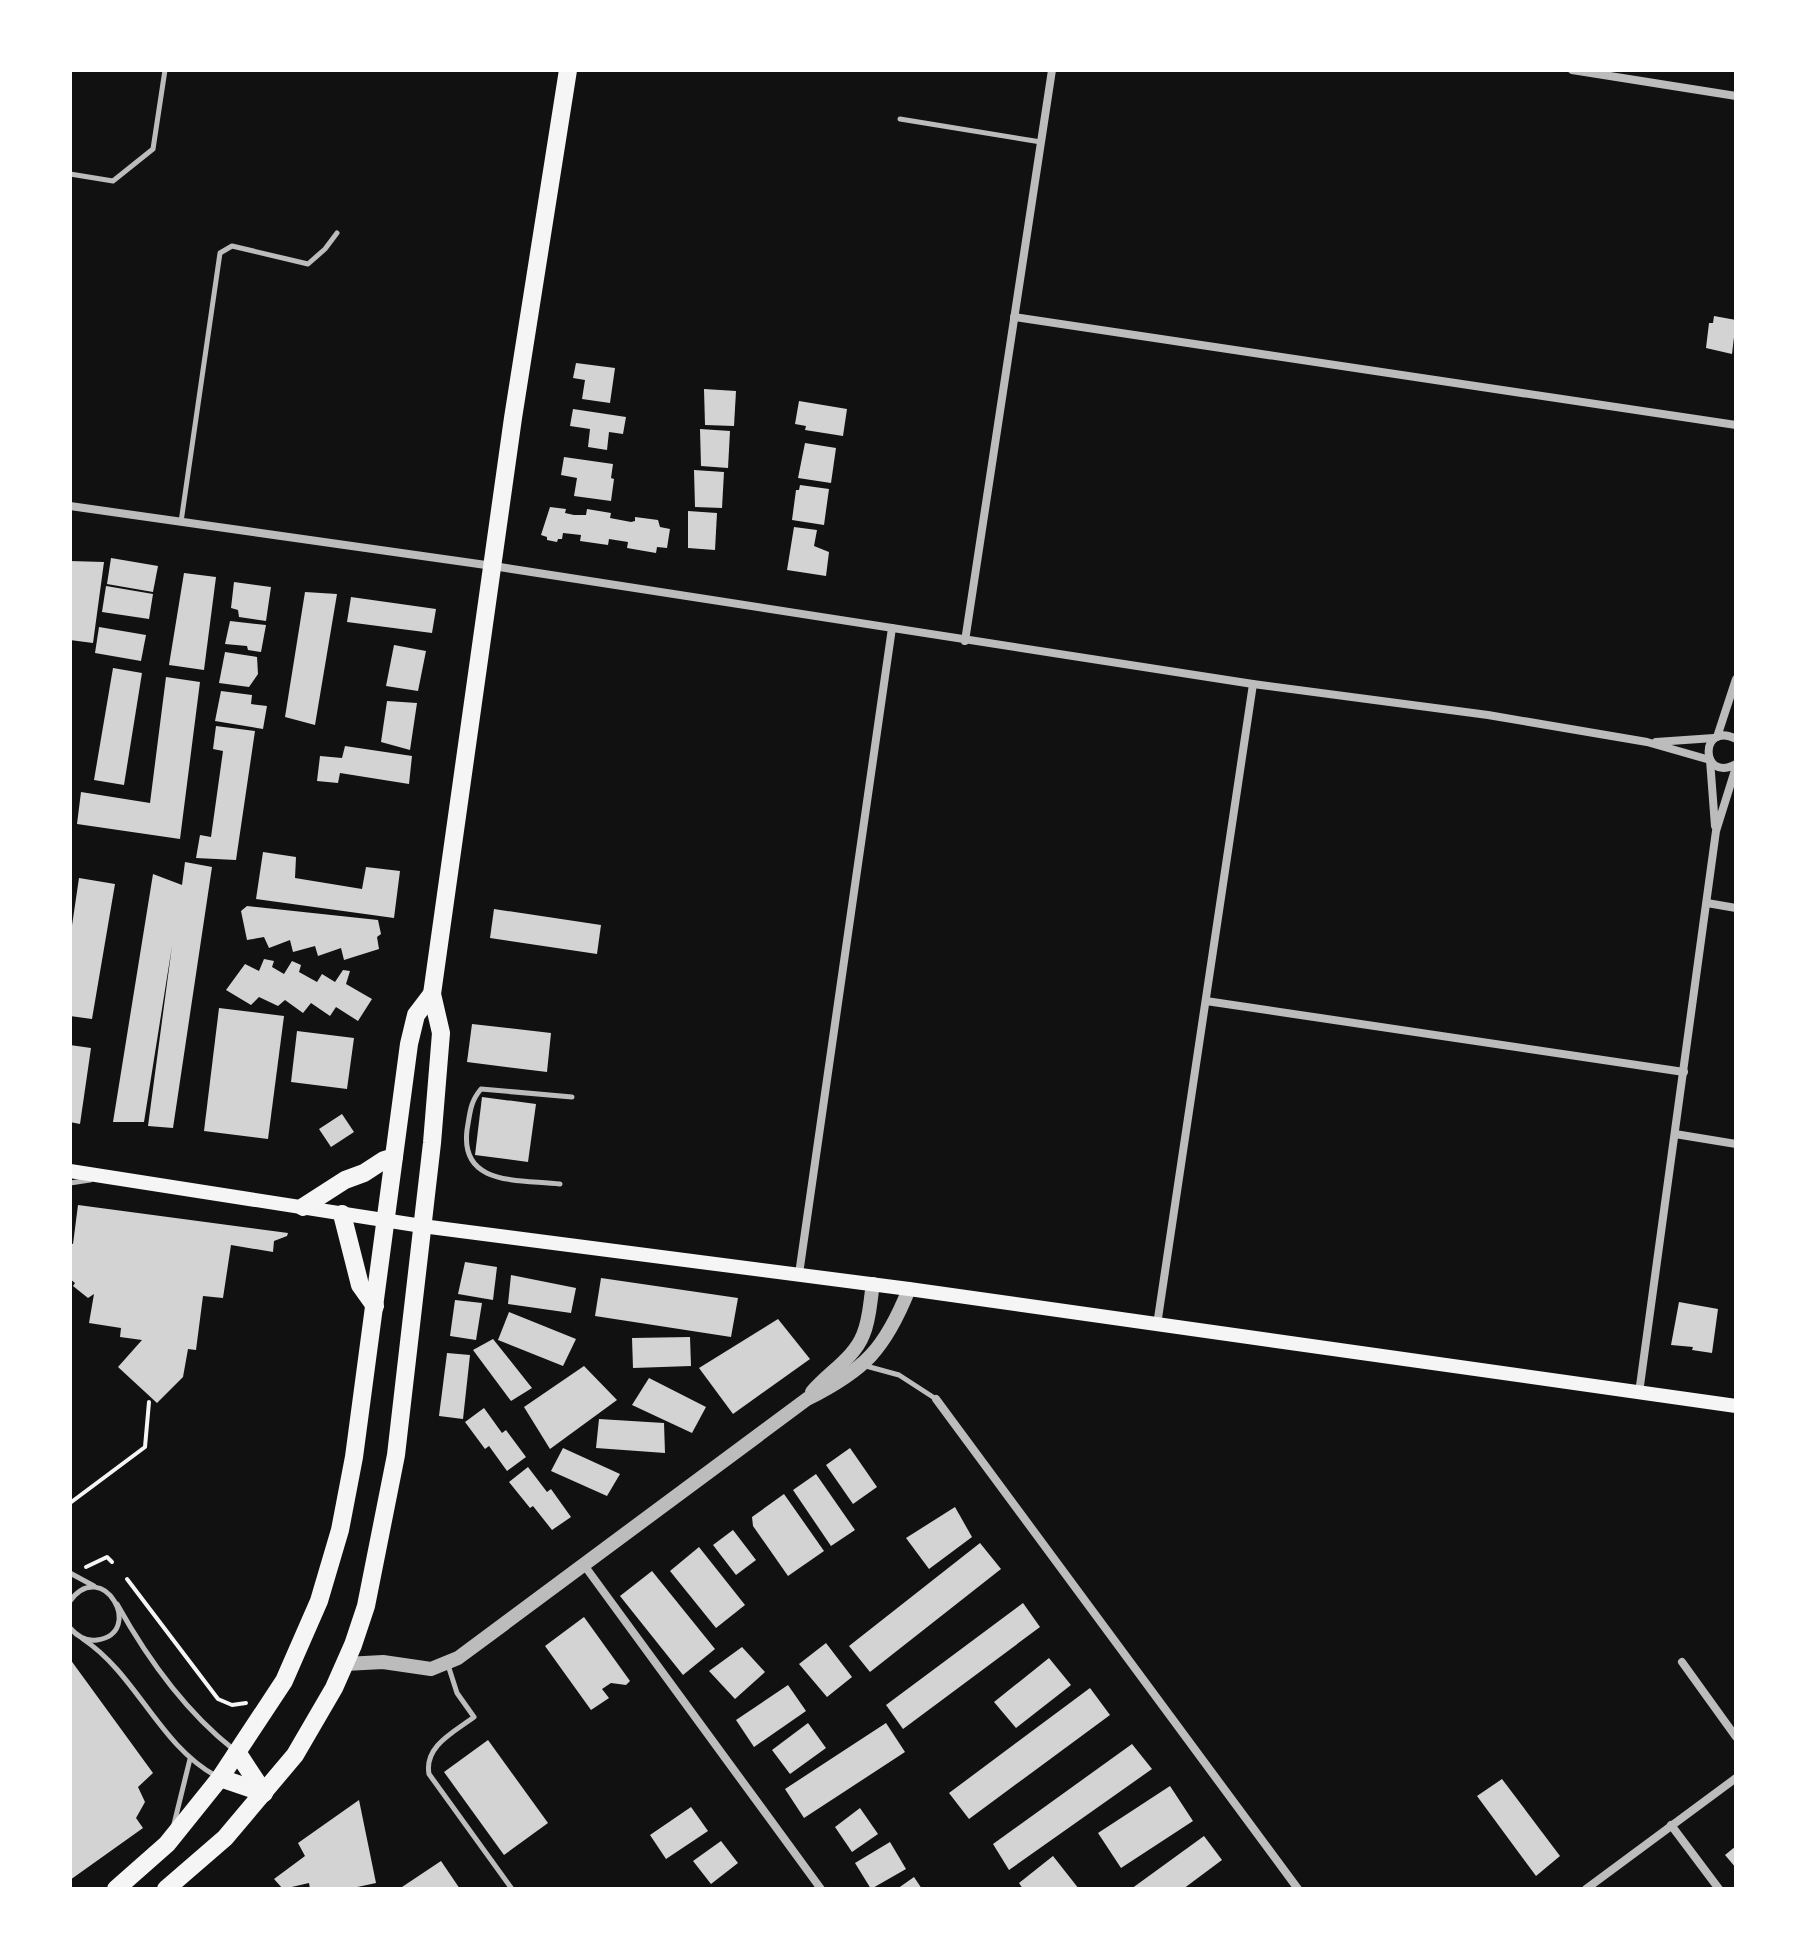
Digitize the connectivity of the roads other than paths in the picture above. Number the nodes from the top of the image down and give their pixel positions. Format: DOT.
graph roads {
  1 [pos="165,70"];
  2 [pos="568,70"];
  3 [pos="1052,70"];
  4 [pos="1572,70"];
  5 [pos="1733,94"];
  6 [pos="900,119"];
  7 [pos="1041,142"];
  8 [pos="70,174"];
  9 [pos="337,233"];
  10 [pos="1014,317"];
  11 [pos="1736,425"];
  12 [pos="70,506"];
  13 [pos="181,522"];
  14 [pos="493,566"];
  15 [pos="892,628"];
  16 [pos="965,641"];
  17 [pos="1736,679"];
  18 [pos="1253,684"];
  19 [pos="1716,738"];
  20 [pos="1736,739"];
  21 [pos="1647,742"];
  22 [pos="1710,760"];
  23 [pos="1736,766"];
  24 [pos="1716,831"];
  25 [pos="1707,903"];
  26 [pos="1736,908"];
  27 [pos="432,994"];
  28 [pos="1206,1001"];
  29 [pos="1684,1072"];
  30 [pos="572,1097"];
  31 [pos="1675,1134"];
  32 [pos="1736,1144"];
  33 [pos="394,1157"];
  34 [pos="70,1171"];
  35 [pos="115,1177"];
  36 [pos="70,1183"];
  37 [pos="560,1184"];
  38 [pos="303,1207"];
  39 [pos="342,1214"];
  40 [pos="384,1220"];
  41 [pos="422,1226"];
  42 [pos="799,1274"];
  43 [pos="873,1284"];
  44 [pos="909,1289"];
  45 [pos="375,1306"];
  46 [pos="1157,1325"];
  47 [pos="860,1365"];
  48 [pos="1639,1394"];
  49 [pos="807,1399"];
  50 [pos="936,1399"];
  51 [pos="1736,1406"];
  52 [pos="584,1565"];
  53 [pos="70,1573"];
  54 [pos="97,1588"];
  55 [pos="70,1601"];
  56 [pos="117,1604"];
  57 [pos="70,1628"];
  58 [pos="83,1639"];
  59 [pos="1682,1662"];
  60 [pos="345,1664"];
  61 [pos="447,1664"];
  62 [pos="1736,1737"];
  63 [pos="237,1752"];
  64 [pos="190,1759"];
  65 [pos="220,1778"];
  66 [pos="1736,1778"];
  67 [pos="264,1793"];
  68 [pos="1671,1825"];
  69 [pos="167,1844"];
  70 [pos="116,1889"];
  71 [pos="166,1889"];
  72 [pos="512,1889"];
  73 [pos="821,1889"];
  74 [pos="1298,1889"];
  75 [pos="1586,1889"];
  76 [pos="1719,1889"];
  1 -- 8 [label="lane"];
  2 -- 14 [label="highway"];
  3 -- 7 [label="street"];
  4 -- 5 [label="street"];
  6 -- 7 [label="lane"];
  7 -- 10 [label="street"];
  9 -- 13 [label="lane"];
  10 -- 11 [label="street"];
  10 -- 16 [label="street"];
  12 -- 13 [label="street"];
  13 -- 14 [label="street"];
  14 -- 15 [label="street"];
  14 -- 27 [label="highway"];
  15 -- 16 [label="street"];
  15 -- 42 [label="street"];
  16 -- 18 [label="street"];
  17 -- 19 [label="street"];
  18 -- 21 [label="street"];
  18 -- 28 [label="street"];
  19 -- 20 [label="street"];
  19 -- 21 [label="street"];
  19 -- 22 [label="street"];
  21 -- 22 [label="street"];
  22 -- 23 [label="street"];
  22 -- 24 [label="street"];
  23 -- 24 [label="street"];
  24 -- 25 [label="street"];
  25 -- 26 [label="street"];
  25 -- 29 [label="street"];
  27 -- 33 [label="highway"];
  27 -- 41 [label="highway"];
  28 -- 29 [label="street"];
  28 -- 46 [label="street"];
  29 -- 31 [label="street"];
  30 -- 37 [label="lane"];
  31 -- 32 [label="street"];
  31 -- 48 [label="street"];
  33 -- 38 [label="highway"];
  33 -- 40 [label="highway"];
  34 -- 35 [label="main road"];
  35 -- 36 [label="lane"];
  35 -- 38 [label="main road"];
  38 -- 39 [label="main road"];
  39 -- 40 [label="main road"];
  39 -- 45 [label="highway"];
  40 -- 41 [label="main road"];
  40 -- 45 [label="highway"];
  41 -- 42 [label="main road"];
  41 -- 60 [label="highway"];
  42 -- 43 [label="main road"];
  43 -- 44 [label="main road"];
  43 -- 49 [label="street"];
  44 -- 46 [label="main road"];
  44 -- 47 [label="street"];
  45 -- 63 [label="highway"];
  46 -- 48 [label="main road"];
  47 -- 49 [label="street"];
  47 -- 50 [label="lane"];
  48 -- 51 [label="main road"];
  49 -- 52 [label="street"];
  50 -- 74 [label="street"];
  52 -- 61 [label="street"];
  52 -- 73 [label="street"];
  53 -- 54 [label="lane"];
  54 -- 55 [label="lane"];
  54 -- 56 [label="lane"];
  56 -- 58 [label="lane"];
  56 -- 63 [label="lane"];
  57 -- 58 [label="lane"];
  58 -- 64 [label="lane"];
  59 -- 62 [label="street"];
  60 -- 61 [label="street"];
  60 -- 67 [label="highway"];
  61 -- 72 [label="lane"];
  63 -- 65 [label="highway"];
  63 -- 67 [label="highway"];
  64 -- 65 [label="lane"];
  64 -- 69 [label="lane"];
  65 -- 67 [label="highway"];
  65 -- 69 [label="highway"];
  66 -- 68 [label="street"];
  67 -- 71 [label="highway"];
  68 -- 75 [label="street"];
  68 -- 76 [label="street"];
  69 -- 70 [label="highway"];
}
